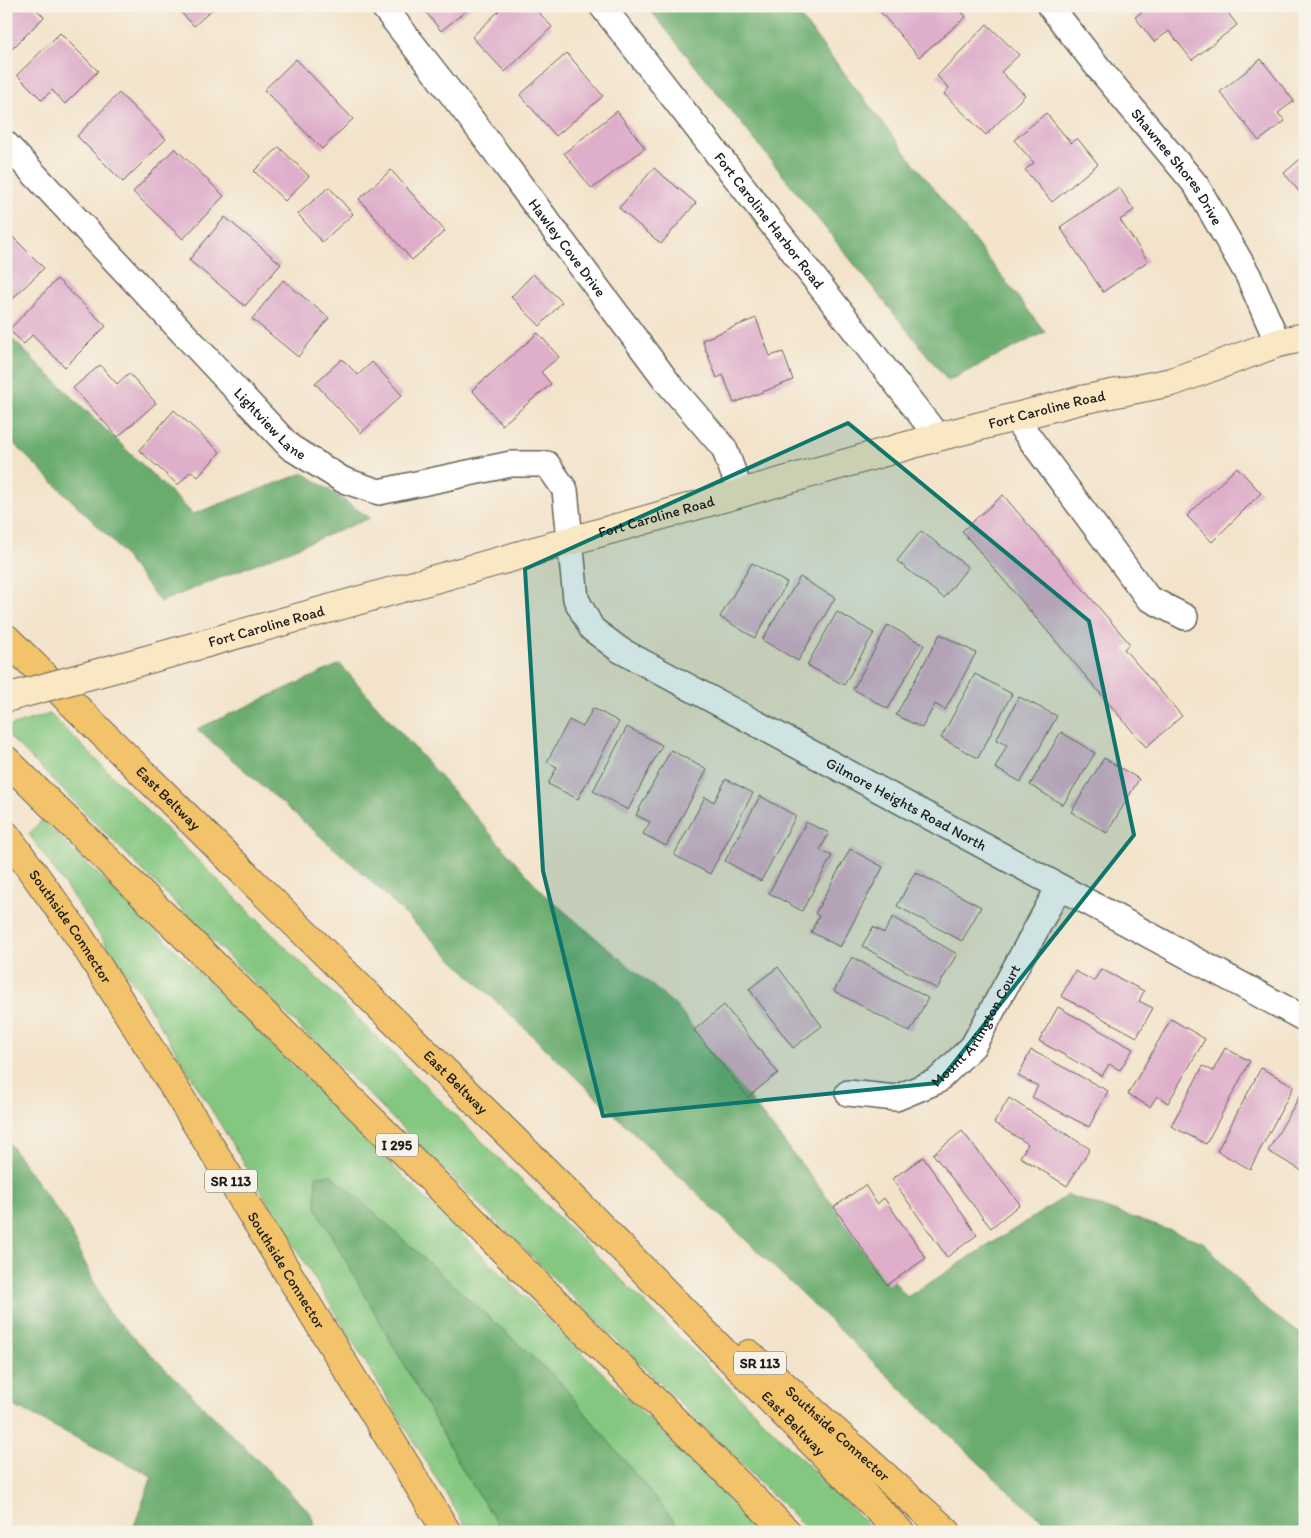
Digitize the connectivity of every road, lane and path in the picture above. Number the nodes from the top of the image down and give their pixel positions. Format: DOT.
graph roads {
  1 [pos="382,6"];
  2 [pos="602,6"];
  3 [pos="1050,6"];
  4 [pos="6,144"];
  5 [pos="1305,337"];
  6 [pos="1278,343"];
  7 [pos="1014,417"];
  8 [pos="938,437"];
  9 [pos="741,494"];
  10 [pos="570,542"];
  11 [pos="1185,617"];
  12 [pos="6,638"];
  13 [pos="6,698"];
  14 [pos="6,760"];
  15 [pos="6,835"];
  16 [pos="1059,887"];
  17 [pos="1305,1019"];
  18 [pos="848,1093"];
  19 [pos="572,1196"];
  20 [pos="447,1532"];
  21 [pos="787,1532"];
  22 [pos="900,1532"];
  23 [pos="947,1532"];
  1 -- 9 [label="street, Hawley Cove Drive"];
  2 -- 8 [label="street, Fort Caroline Harbor Road"];
  3 -- 6 [label="street, Shawnee Shores Drive"];
  4 -- 10 [label="street, Lightview Lane"];
  5 -- 6 [label="street, Fort Caroline Road"];
  6 -- 7 [label="street, Fort Caroline Road"];
  7 -- 8 [label="street, Fort Caroline Road"];
  7 -- 11 [label="street"];
  8 -- 9 [label="street, Fort Caroline Road"];
  9 -- 10 [label="street, Fort Caroline Road"];
  10 -- 13 [label="street, Fort Caroline Road, bridge"];
  10 -- 16 [label="street, Gilmore Heights Road North"];
  12 -- 19 [label="highway, East Beltway"];
  14 -- 21 [label="highway, I 295"];
  15 -- 20 [label="highway, Southside Connector / SR 113"];
  16 -- 17 [label="street, Gilmore Heights Road North"];
  16 -- 18 [label="street, Mount Arlington Court"];
  19 -- 22 [label="highway, East Beltway"];
  19 -- 23 [label="highway, Southside Connector / SR 113"];
}
